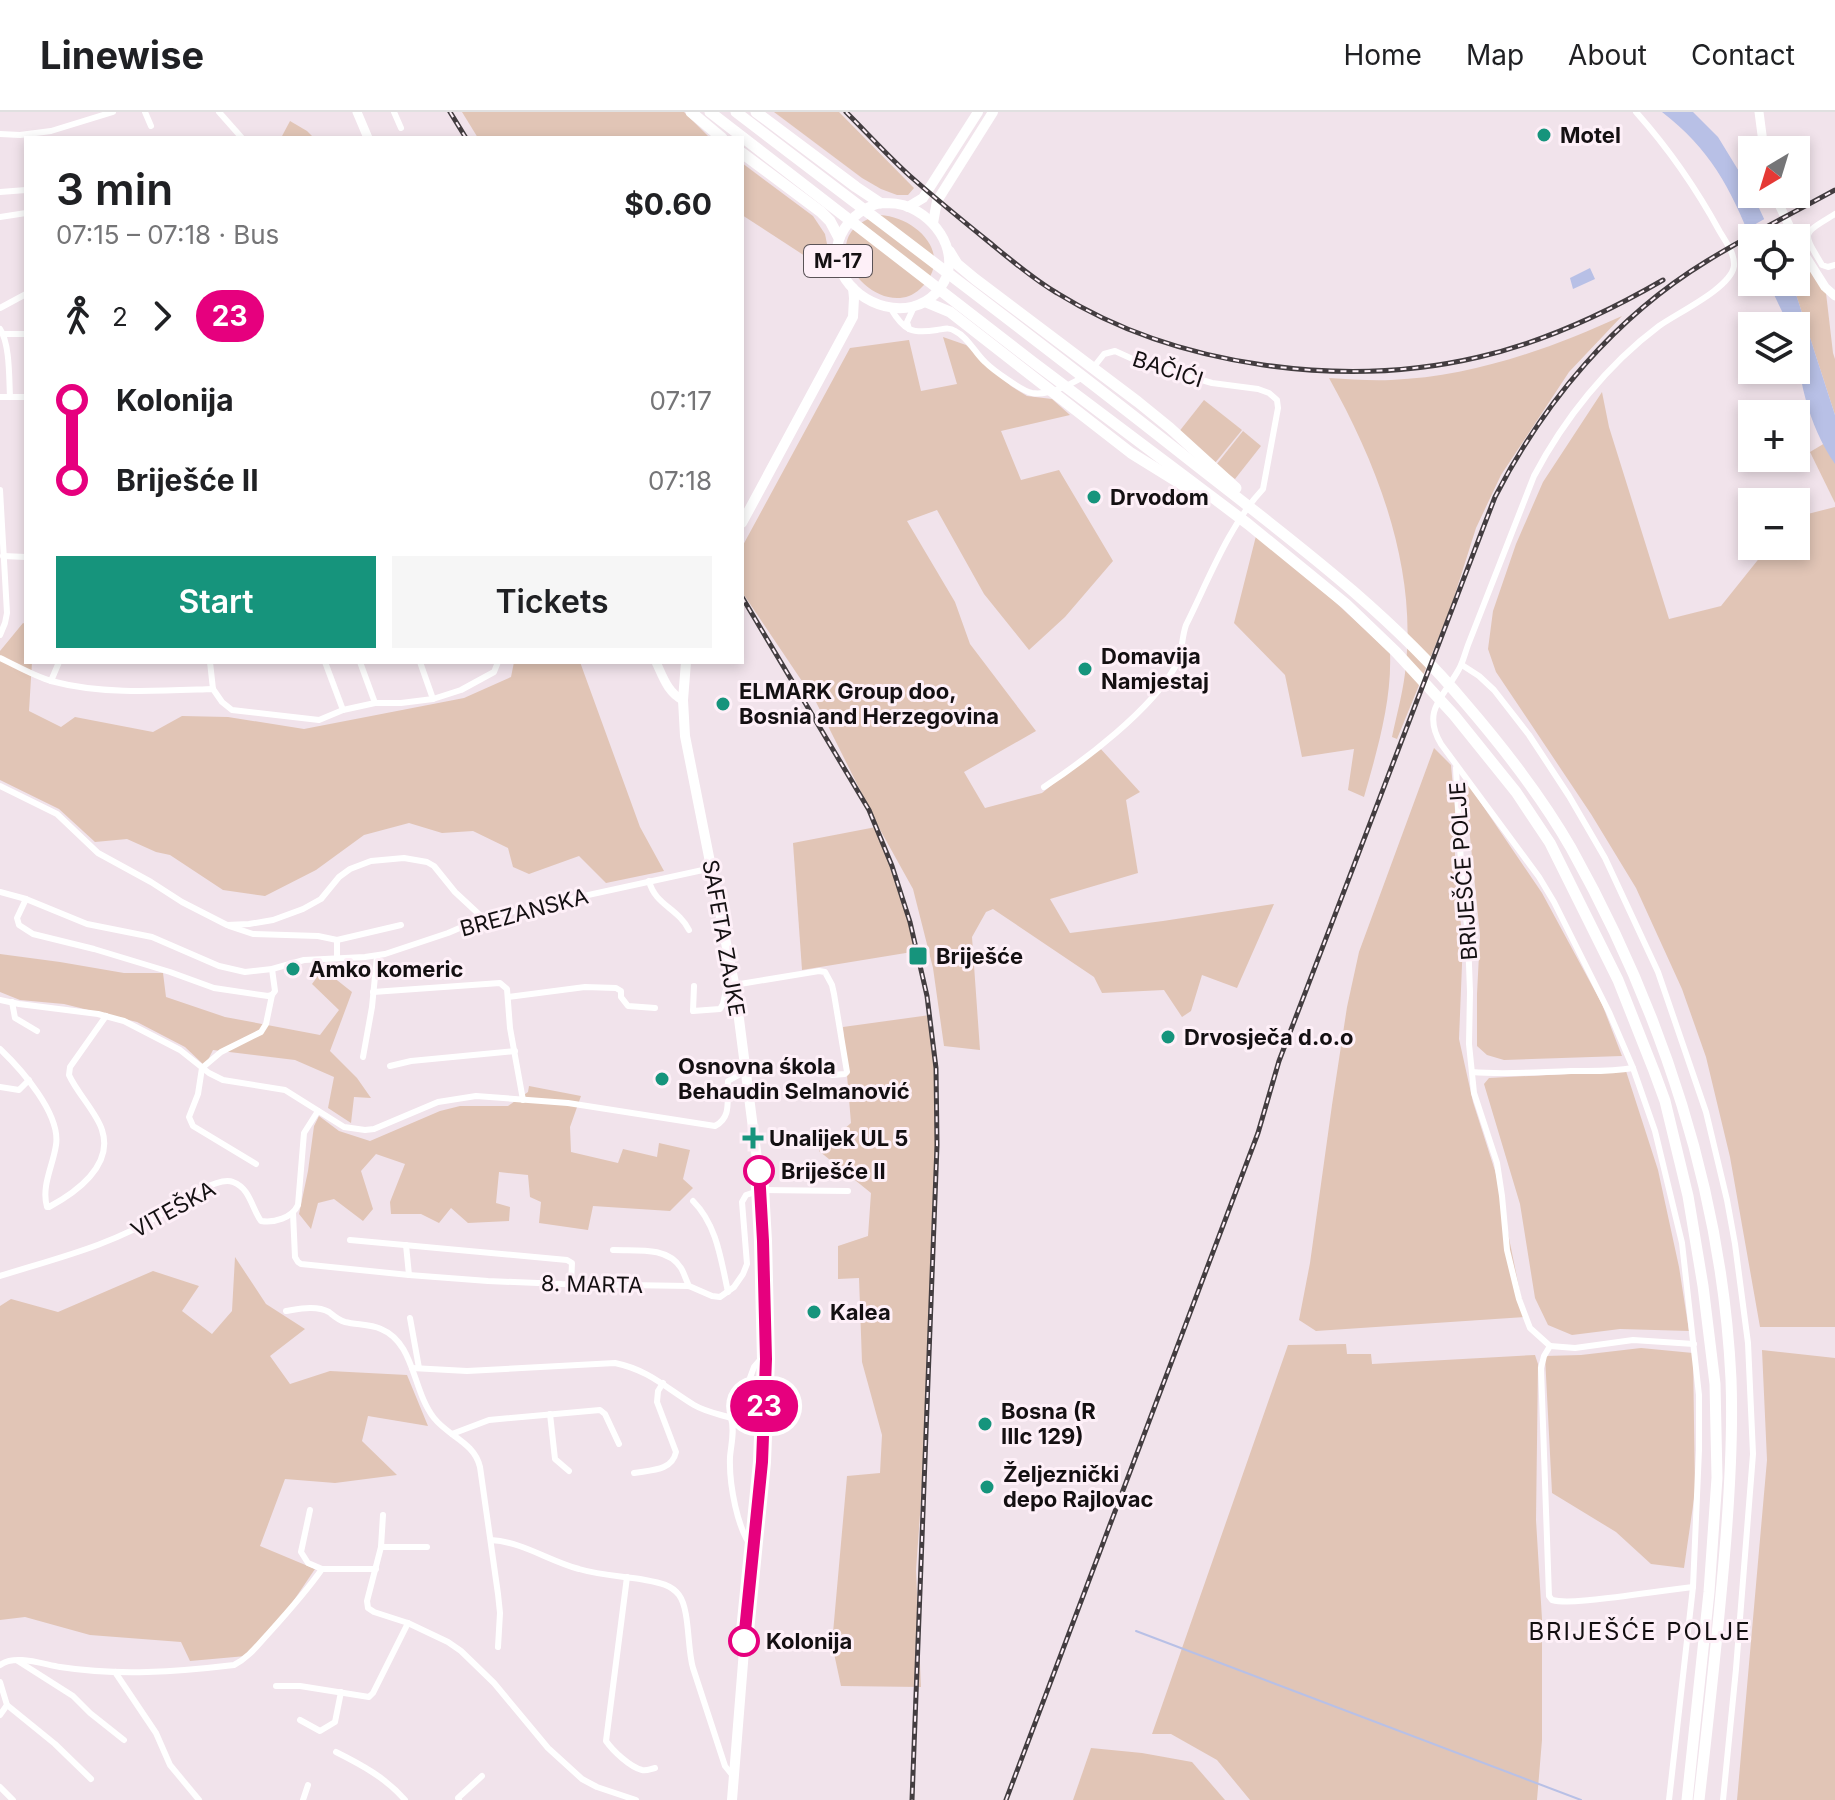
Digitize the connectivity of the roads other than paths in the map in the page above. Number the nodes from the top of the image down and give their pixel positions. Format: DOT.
graph roads {
  1 [pos="113,112"];
  2 [pos="145,112"];
  3 [pos="219,112"];
  4 [pos="357,112"];
  5 [pos="394,112"];
  6 [pos="691,112"];
  7 [pos="710,112"];
  8 [pos="736,112"];
  9 [pos="756,112"];
  10 [pos="978,112"];
  11 [pos="993,112"];
  12 [pos="1636,112"];
  13 [pos="1759,112"];
  14 [pos="151,126"];
  15 [pos="401,128"];
  16 [pos="0,134"];
  17 [pos="240,136"];
  18 [pos="367,136"];
  19 [pos="720,136"];
  20 [pos="741,136"];
  21 [pos="1762,136"];
  22 [pos="744,138"];
  23 [pos="744,154"];
  24 [pos="24,190"];
  25 [pos="0,192"];
  26 [pos="880,203"];
  27 [pos="908,207"];
  28 [pos="24,213"];
  29 [pos="1835,214"];
  30 [pos="0,217"];
  31 [pos="933,223"];
  32 [pos="839,238"];
  33 [pos="949,251"];
  34 [pos="1810,263"];
  35 [pos="1835,265"];
  36 [pos="853,288"];
  37 [pos="24,295"];
  38 [pos="1835,296"];
  39 [pos="920,304"];
  40 [pos="878,305"];
  41 [pos="0,308"];
  42 [pos="891,309"];
  43 [pos="853,317"];
  44 [pos="909,329"];
  45 [pos="2,331"];
  46 [pos="24,334"];
  47 [pos="0,397"];
  48 [pos="10,397"];
  49 [pos="24,397"];
  50 [pos="0,490"];
  51 [pos="1229,512"];
  52 [pos="744,519"];
  53 [pos="3,556"];
  54 [pos="24,557"];
  55 [pos="3,588"];
  56 [pos="1394,629"];
  57 [pos="0,635"];
  58 [pos="0,658"];
  59 [pos="58,664"];
  60 [pos="210,664"];
  61 [pos="326,664"];
  62 [pos="361,664"];
  63 [pos="421,664"];
  64 [pos="497,664"];
  65 [pos="657,664"];
  66 [pos="686,664"];
  67 [pos="1462,665"];
  68 [pos="51,681"];
  69 [pos="213,689"];
  70 [pos="433,699"];
  71 [pos="683,700"];
  72 [pos="375,703"];
  73 [pos="343,710"];
  74 [pos="1456,765"];
  75 [pos="0,786"];
  76 [pos="1044,787"];
  77 [pos="712,868"];
  78 [pos="649,881"];
  79 [pos="0,892"];
  80 [pos="26,899"];
  81 [pos="483,918"];
  82 [pos="227,925"];
  83 [pos="401,925"];
  84 [pos="689,930"];
  85 [pos="337,940"];
  86 [pos="377,956"];
  87 [pos="337,958"];
  88 [pos="731,968"];
  89 [pos="272,969"];
  90 [pos="734,985"];
  91 [pos="694,986"];
  92 [pos="373,992"];
  93 [pos="272,995"];
  94 [pos="508,997"];
  95 [pos="0,1000"];
  96 [pos="12,1002"];
  97 [pos="655,1008"];
  98 [pos="106,1016"];
  99 [pos="37,1031"];
  100 [pos="0,1049"];
  101 [pos="515,1051"];
  102 [pos="363,1057"];
  103 [pos="390,1066"];
  104 [pos="202,1068"];
  105 [pos="1633,1068"];
  106 [pos="746,1071"];
  107 [pos="1472,1072"];
  108 [pos="832,1075"];
  109 [pos="29,1080"];
  110 [pos="0,1087"];
  111 [pos="523,1100"];
  112 [pos="318,1111"];
  113 [pos="256,1164"];
  114 [pos="761,1190"];
  115 [pos="848,1191"];
  116 [pos="693,1201"];
  117 [pos="293,1213"];
  118 [pos="350,1240"];
  119 [pos="406,1245"];
  120 [pos="613,1250"];
  121 [pos="1,1274"];
  122 [pos="409,1275"];
  123 [pos="571,1284"];
  124 [pos="689,1286"];
  125 [pos="728,1292"];
  126 [pos="286,1311"];
  127 [pos="410,1318"];
  128 [pos="1694,1344"];
  129 [pos="1550,1346"];
  130 [pos="766,1359"];
  131 [pos="416,1368"];
  132 [pos="663,1383"];
  133 [pos="550,1414"];
  134 [pos="731,1418"];
  135 [pos="452,1434"];
  136 [pos="619,1444"];
  137 [pos="569,1471"];
  138 [pos="634,1473"];
  139 [pos="310,1510"];
  140 [pos="383,1515"];
  141 [pos="491,1540"];
  142 [pos="381,1547"];
  143 [pos="427,1547"];
  144 [pos="754,1550"];
  145 [pos="322,1569"];
  146 [pos="376,1569"];
  147 [pos="627,1577"];
  148 [pos="1693,1587"];
  149 [pos="408,1623"];
  150 [pos="498,1647"];
  151 [pos="15,1659"];
  152 [pos="0,1665"];
  153 [pos="115,1672"];
  154 [pos="0,1682"];
  155 [pos="276,1686"];
  156 [pos="341,1692"];
  157 [pos="7,1705"];
  158 [pos="1,1715"];
  159 [pos="300,1720"];
  160 [pos="124,1740"];
  161 [pos="336,1752"];
  162 [pos="655,1768"];
  163 [pos="482,1776"];
  164 [pos="733,1776"];
  165 [pos="91,1779"];
  166 [pos="308,1785"];
  167 [pos="0,1787"];
  168 [pos="13,1800"];
  169 [pos="199,1800"];
  170 [pos="303,1800"];
  171 [pos="405,1800"];
  172 [pos="459,1800"];
  173 [pos="636,1800"];
  174 [pos="732,1800"];
  175 [pos="1669,1800"];
  176 [pos="1687,1800"];
  177 [pos="1699,1800"];
  178 [pos="1723,1800"];
  1 -- 16 [label="street"];
  2 -- 14 [label="street"];
  3 -- 17 [label="street"];
  4 -- 18 [label="main road"];
  5 -- 15 [label="street"];
  6 -- 19 [label="highway"];
  7 -- 20 [label="highway"];
  8 -- 56 [label="highway"];
  9 -- 26 [label="highway"];
  10 -- 27 [label="main road"];
  11 -- 31 [label="main road"];
  12 -- 67 [label="street"];
  13 -- 21 [label="main road"];
  22 -- 51 [label="highway"];
  23 -- 32 [label="highway"];
  24 -- 25 [label="street"];
  26 -- 27 [label="main road"];
  26 -- 32 [label="main road, M-17"];
  27 -- 31 [label="main road"];
  28 -- 30 [label="street"];
  29 -- 35 [label="street"];
  31 -- 33 [label="main road"];
  32 -- 36 [label="main road, M-17"];
  33 -- 39 [label="main road"];
  33 -- 56 [label="highway"];
  34 -- 38 [label="main road"];
  36 -- 40 [label="main road, M-17"];
  36 -- 43 [label="main road, M-17"];
  37 -- 41 [label="street"];
  39 -- 42 [label="main road, M-17"];
  39 -- 44 [label="street"];
  39 -- 51 [label="highway"];
  40 -- 42 [label="main road, M-17"];
  40 -- 43 [label="main road, M-17"];
  42 -- 44 [label="street"];
  43 -- 52 [label="main road, M-17"];
  44 -- 76 [label="street, BAČIĆI"];
  45 -- 46 [label="street"];
  45 -- 48 [label="street"];
  47 -- 48 [label="street"];
  48 -- 49 [label="street"];
  50 -- 53 [label="street"];
  51 -- 176 [label="highway"];
  53 -- 54 [label="street"];
  53 -- 55 [label="street"];
  55 -- 57 [label="street"];
  56 -- 177 [label="highway"];
  58 -- 68 [label="street"];
  59 -- 68 [label="street"];
  60 -- 69 [label="street"];
  61 -- 73 [label="street"];
  62 -- 72 [label="street"];
  63 -- 70 [label="street"];
  64 -- 70 [label="street"];
  65 -- 71 [label="main road"];
  66 -- 71 [label="main road, SAFETA ZAJKE"];
  67 -- 74 [label="street"];
  67 -- 178 [label="street"];
  68 -- 69 [label="street"];
  69 -- 73 [label="street"];
  70 -- 72 [label="street"];
  71 -- 77 [label="main road, SAFETA ZAJKE"];
  72 -- 73 [label="street"];
  74 -- 105 [label="street, BRIJEŠĆE POLJE"];
  74 -- 107 [label="street, BRIJEŠĆE POLJE"];
  75 -- 82 [label="street"];
  77 -- 78 [label="street, BREZANSKA"];
  77 -- 88 [label="main road, SAFETA ZAJKE"];
  78 -- 81 [label="street, BREZANSKA"];
  78 -- 84 [label="street"];
  79 -- 80 [label="street, BREZANSKA"];
  80 -- 89 [label="street, BREZANSKA"];
  80 -- 93 [label="street"];
  81 -- 82 [label="street"];
  81 -- 86 [label="street, BREZANSKA"];
  82 -- 85 [label="street"];
  83 -- 85 [label="street"];
  85 -- 87 [label="street"];
  86 -- 87 [label="street, BREZANSKA"];
  86 -- 92 [label="street"];
  87 -- 89 [label="street, BREZANSKA"];
  88 -- 90 [label="main road, SAFETA ZAJKE"];
  88 -- 91 [label="street"];
  89 -- 93 [label="street"];
  90 -- 106 [label="main road, SAFETA ZAJKE"];
  90 -- 108 [label="street"];
  92 -- 94 [label="street"];
  92 -- 102 [label="street"];
  93 -- 104 [label="street"];
  94 -- 97 [label="street"];
  94 -- 101 [label="street"];
  95 -- 96 [label="street"];
  96 -- 98 [label="street"];
  96 -- 99 [label="street"];
  98 -- 104 [label="street"];
  98 -- 109 [label="street"];
  100 -- 109 [label="street"];
  101 -- 103 [label="street"];
  101 -- 111 [label="street"];
  104 -- 112 [label="street"];
  104 -- 113 [label="street"];
  105 -- 107 [label="street"];
  105 -- 128 [label="street, BRIJEŠĆE POLJE"];
  106 -- 111 [label="street"];
  106 -- 114 [label="main road, SAFETA ZAJKE"];
  107 -- 129 [label="street, BRIJEŠĆE POLJE"];
  109 -- 110 [label="street"];
  111 -- 112 [label="street"];
  112 -- 117 [label="street"];
  114 -- 115 [label="street"];
  114 -- 125 [label="street"];
  114 -- 130 [label="main road, SAFETA ZAJKE"];
  116 -- 125 [label="street"];
  117 -- 121 [label="street, VITEŠKA"];
  117 -- 122 [label="street, 8. MARTA"];
  118 -- 119 [label="street"];
  119 -- 122 [label="street"];
  119 -- 123 [label="street"];
  120 -- 124 [label="street"];
  122 -- 123 [label="street, 8. MARTA"];
  123 -- 124 [label="street, 8. MARTA"];
  124 -- 125 [label="street, 8. MARTA"];
  126 -- 131 [label="street"];
  127 -- 131 [label="street"];
  128 -- 129 [label="street"];
  128 -- 148 [label="street, BRIJEŠĆE POLJE"];
  129 -- 148 [label="street"];
  130 -- 134 [label="street"];
  130 -- 144 [label="main road, SAFETA ZAJKE"];
  131 -- 132 [label="street"];
  131 -- 135 [label="street"];
  132 -- 134 [label="street"];
  132 -- 138 [label="street"];
  133 -- 135 [label="street"];
  133 -- 136 [label="street"];
  133 -- 137 [label="street"];
  134 -- 144 [label="street"];
  135 -- 141 [label="street"];
  139 -- 145 [label="street"];
  140 -- 142 [label="street"];
  141 -- 147 [label="street"];
  141 -- 150 [label="street"];
  142 -- 143 [label="street"];
  142 -- 146 [label="street"];
  144 -- 164 [label="main road, SAFETA ZAJKE"];
  145 -- 146 [label="street"];
  145 -- 153 [label="street"];
  146 -- 149 [label="street"];
  147 -- 162 [label="street"];
  147 -- 164 [label="street"];
  148 -- 175 [label="street, BRIJEŠĆE POLJE"];
  149 -- 156 [label="street"];
  149 -- 173 [label="street"];
  151 -- 152 [label="street"];
  151 -- 153 [label="street"];
  151 -- 160 [label="street"];
  153 -- 169 [label="street"];
  154 -- 157 [label="street"];
  155 -- 156 [label="street"];
  156 -- 159 [label="street"];
  157 -- 158 [label="street"];
  157 -- 165 [label="street"];
  161 -- 171 [label="street"];
  163 -- 172 [label="street"];
  164 -- 174 [label="main road, SAFETA ZAJKE"];
  166 -- 170 [label="street"];
  167 -- 168 [label="street"];
}
